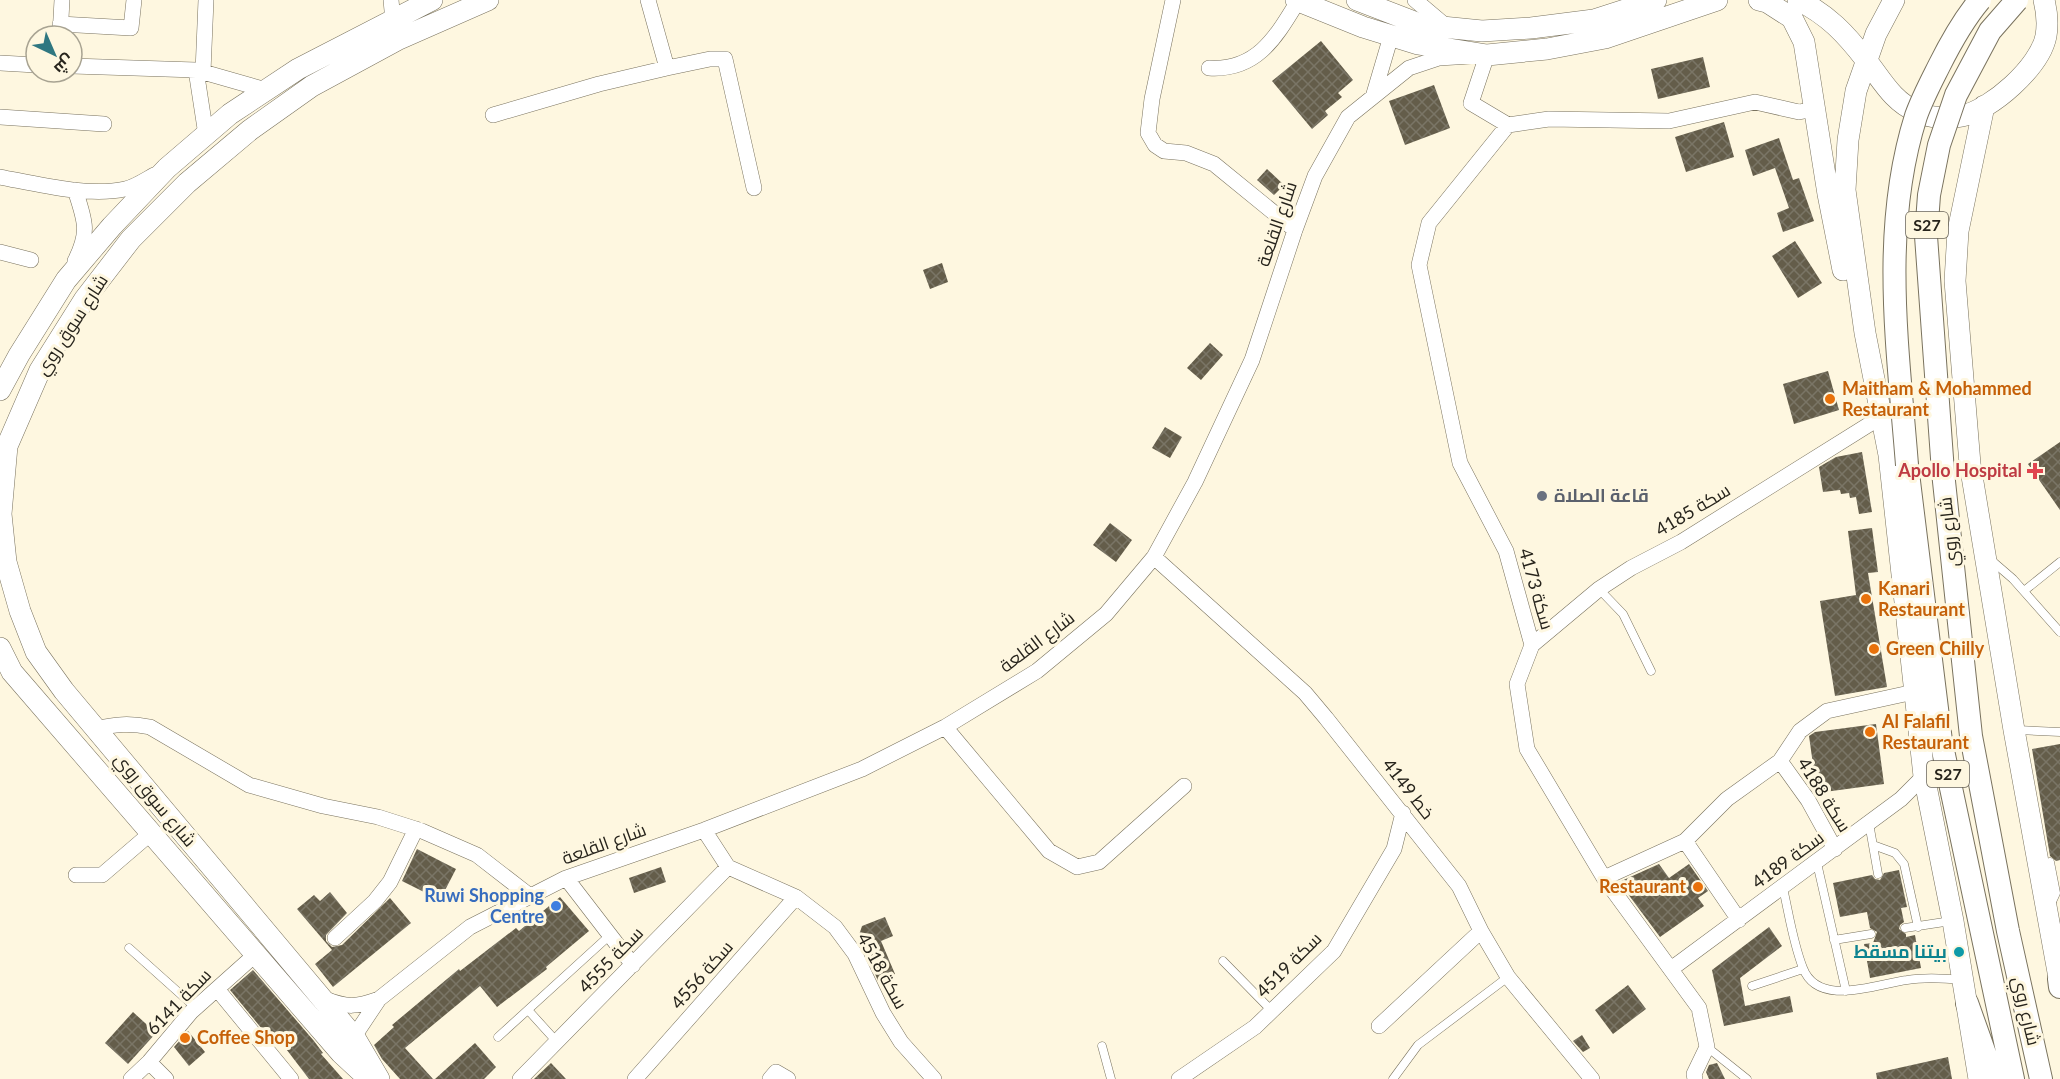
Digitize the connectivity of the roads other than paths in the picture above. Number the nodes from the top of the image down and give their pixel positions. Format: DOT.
graph roads {
  1 [pos="62,0"];
  2 [pos="135,0"];
  3 [pos="206,0"];
  4 [pos="432,0"];
  5 [pos="488,0"];
  6 [pos="648,0"];
  7 [pos="1173,0"];
  8 [pos="1357,0"];
  9 [pos="1415,0"];
  10 [pos="1656,0"];
  11 [pos="1717,0"];
  12 [pos="1759,0"];
  13 [pos="1798,0"];
  14 [pos="1894,0"];
  15 [pos="1980,0"];
  16 [pos="2017,0"];
  17 [pos="2044,0"];
  18 [pos="1297,1"];
  19 [pos="392,10"];
  20 [pos="60,24"];
  21 [pos="1447,27"];
  22 [pos="84,29"];
  23 [pos="1391,36"];
  24 [pos="1487,55"];
  25 [pos="1867,61"];
  26 [pos="0,63"];
  27 [pos="24,64"];
  28 [pos="84,66"];
  29 [pos="667,68"];
  30 [pos="1209,68"];
  31 [pos="199,71"];
  32 [pos="266,90"];
  33 [pos="1373,97"];
  34 [pos="1984,106"];
  35 [pos="1815,109"];
  36 [pos="493,115"];
  37 [pos="0,117"];
  38 [pos="104,124"];
  39 [pos="1508,125"];
  40 [pos="206,135"];
  41 [pos="167,168"];
  42 [pos="0,177"];
  43 [pos="754,188"];
  44 [pos="75,190"];
  45 [pos="1295,230"];
  46 [pos="0,252"];
  47 [pos="31,260"];
  48 [pos="66,280"];
  49 [pos="1865,333"];
  50 [pos="0,390"];
  51 [pos="1881,417"];
  52 [pos="1985,555"];
  53 [pos="1154,556"];
  54 [pos="2060,562"];
  55 [pos="3,567"];
  56 [pos="1599,589"];
  57 [pos="2024,591"];
  58 [pos="2060,632"];
  59 [pos="1532,645"];
  60 [pos="0,648"];
  61 [pos="6,668"];
  62 [pos="1651,671"];
  63 [pos="1914,692"];
  64 [pos="945,727"];
  65 [pos="95,729"];
  66 [pos="2060,732"];
  67 [pos="2015,738"];
  68 [pos="1780,761"];
  69 [pos="2031,771"];
  70 [pos="1924,776"];
  71 [pos="1184,786"];
  72 [pos="1403,813"];
  73 [pos="1869,823"];
  74 [pos="416,829"];
  75 [pos="704,830"];
  76 [pos="151,833"];
  77 [pos="1685,841"];
  78 [pos="1873,845"];
  79 [pos="1835,849"];
  80 [pos="2050,862"];
  81 [pos="1817,863"];
  82 [pos="728,867"];
  83 [pos="1878,874"];
  84 [pos="76,875"];
  85 [pos="2057,876"];
  86 [pos="566,878"];
  87 [pos="1604,878"];
  88 [pos="1783,888"];
  89 [pos="530,896"];
  90 [pos="796,897"];
  91 [pos="2047,909"];
  92 [pos="1739,920"];
  93 [pos="1953,921"];
  94 [pos="1918,927"];
  95 [pos="1905,928"];
  96 [pos="1481,931"];
  97 [pos="1871,934"];
  98 [pos="609,936"];
  99 [pos="334,938"];
  100 [pos="1834,940"];
  101 [pos="2056,942"];
  102 [pos="129,948"];
  103 [pos="256,954"];
  104 [pos="1223,961"];
  105 [pos="633,965"];
  106 [pos="1671,969"];
  107 [pos="1803,969"];
  108 [pos="1508,977"];
  109 [pos="1963,980"];
  110 [pos="2060,983"];
  111 [pos="1752,986"];
  112 [pos="217,989"];
  113 [pos="1846,991"];
  114 [pos="321,998"];
  115 [pos="379,999"];
  116 [pos="1967,1003"];
  117 [pos="196,1008"];
  118 [pos="528,1010"];
  119 [pos="1272,1011"];
  120 [pos="1379,1026"];
  121 [pos="498,1037"];
  122 [pos="556,1042"];
  123 [pos="348,1045"];
  124 [pos="1102,1046"];
  125 [pos="1707,1047"];
  126 [pos="149,1062"];
  127 [pos="640,1074"];
  128 [pos="131,1079"];
  129 [pos="166,1079"];
  130 [pos="291,1079"];
  131 [pos="369,1079"];
  132 [pos="379,1079"];
  133 [pos="520,1079"];
  134 [pos="657,1079"];
  135 [pos="770,1079"];
  136 [pos="788,1079"];
  137 [pos="934,1079"];
  138 [pos="1111,1079"];
  139 [pos="1179,1079"];
  140 [pos="1393,1079"];
  141 [pos="1592,1079"];
  142 [pos="1695,1079"];
  143 [pos="1747,1079"];
  144 [pos="1979,1079"];
  145 [pos="1994,1079"];
  146 [pos="2013,1079"];
  147 [pos="2041,1079"];
  1 -- 20 [label="street"];
  2 -- 22 [label="street"];
  3 -- 31 [label="street"];
  4 -- 19 [label="main road, شارع سوق روي"];
  5 -- 55 [label="main road, شارع سوق روي"];
  6 -- 29 [label="street"];
  7 -- 45 [label="street"];
  8 -- 21 [label="main road"];
  9 -- 21 [label="street"];
  10 -- 21 [label="main road"];
  11 -- 24 [label="main road"];
  12 -- 35 [label="main road"];
  13 -- 25 [label="main road"];
  14 -- 25 [label="main road"];
  15 -- 146 [label="main road, شارع روي / S27, bridge"];
  16 -- 147 [label="main road, شارع روي / S27, bridge"];
  17 -- 34 [label="main road"];
  18 -- 23 [label="main road"];
  18 -- 30 [label="street"];
  19 -- 32 [label="main road, شارع سوق روي"];
  23 -- 24 [label="main road"];
  23 -- 33 [label="street"];
  24 -- 33 [label="street, شارع القلعة"];
  24 -- 39 [label="street"];
  25 -- 34 [label="main road"];
  25 -- 49 [label="main road"];
  26 -- 27 [label="street"];
  28 -- 31 [label="street"];
  29 -- 36 [label="street"];
  29 -- 43 [label="street"];
  31 -- 32 [label="street"];
  31 -- 40 [label="street"];
  32 -- 40 [label="main road, شارع سوق روي"];
  33 -- 45 [label="street, شارع القلعة"];
  34 -- 52 [label="main road"];
  35 -- 39 [label="street"];
  35 -- 49 [label="main road"];
  37 -- 38 [label="street"];
  39 -- 59 [label="street, سكة 4173"];
  40 -- 41 [label="main road, شارع سوق روي"];
  41 -- 44 [label="street"];
  41 -- 48 [label="main road, شارع سوق روي"];
  42 -- 44 [label="street"];
  44 -- 48 [label="street"];
  45 -- 53 [label="street, شارع القلعة"];
  46 -- 47 [label="street"];
  48 -- 50 [label="main road, شارع سوق روي"];
  49 -- 51 [label="main road"];
  51 -- 56 [label="street, سكة 4185"];
  51 -- 63 [label="main road"];
  52 -- 57 [label="lane"];
  52 -- 67 [label="main road"];
  53 -- 64 [label="street, شارع القلعة"];
  53 -- 72 [label="street, 4149 خط"];
  54 -- 57 [label="lane"];
  55 -- 65 [label="main road, شارع سوق روي"];
  56 -- 59 [label="street, سكة 4185"];
  56 -- 62 [label="lane"];
  57 -- 58 [label="lane"];
  59 -- 87 [label="street, سكة 4173"];
  60 -- 61 [label="main road, شارع سوق روي"];
  61 -- 76 [label="main road, شارع سوق روي"];
  63 -- 68 [label="street"];
  63 -- 70 [label="main road"];
  64 -- 71 [label="street"];
  64 -- 75 [label="street, شارع القلعة"];
  65 -- 74 [label="street"];
  65 -- 114 [label="main road, شارع سوق روي"];
  66 -- 67 [label="lane"];
  67 -- 69 [label="lane"];
  67 -- 91 [label="main road"];
  68 -- 77 [label="street"];
  68 -- 79 [label="street, سكة 4188"];
  70 -- 73 [label="street, سكة 4189"];
  70 -- 93 [label="main road"];
  72 -- 96 [label="street, 4149 خط"];
  72 -- 119 [label="street, سكة 4519"];
  73 -- 78 [label="lane"];
  73 -- 79 [label="street, سكة 4189"];
  74 -- 89 [label="street"];
  74 -- 99 [label="street"];
  75 -- 82 [label="street"];
  75 -- 86 [label="street, شارع القلعة"];
  76 -- 84 [label="street"];
  76 -- 103 [label="main road, شارع سوق روي"];
  77 -- 87 [label="street"];
  77 -- 92 [label="street"];
  78 -- 83 [label="lane"];
  78 -- 94 [label="lane"];
  79 -- 81 [label="street, سكة 4189"];
  80 -- 85 [label="lane"];
  81 -- 88 [label="street, سكة 4189"];
  81 -- 100 [label="lane"];
  82 -- 90 [label="street, سكة 4518"];
  82 -- 105 [label="street, سكة 4555"];
  85 -- 91 [label="lane"];
  86 -- 89 [label="street, شارع القلعة"];
  86 -- 98 [label="street"];
  87 -- 106 [label="street, سكة 4173"];
  88 -- 92 [label="street, سكة 4189"];
  88 -- 107 [label="lane"];
  89 -- 115 [label="street, شارع القلعة"];
  90 -- 127 [label="street, سكة 4556"];
  90 -- 137 [label="street, سكة 4518"];
  91 -- 101 [label="main road"];
  92 -- 106 [label="street, سكة 4189"];
  93 -- 94 [label="lane"];
  93 -- 109 [label="main road"];
  94 -- 95 [label="lane"];
  96 -- 108 [label="street, 4149 خط"];
  96 -- 120 [label="street"];
  97 -- 100 [label="lane"];
  98 -- 105 [label="street"];
  98 -- 118 [label="lane"];
  100 -- 113 [label="lane"];
  101 -- 110 [label="main road"];
  102 -- 117 [label="lane"];
  103 -- 112 [label="street, سكة 6141"];
  103 -- 123 [label="main road, شارع سوق روي"];
  104 -- 119 [label="lane"];
  105 -- 122 [label="street, سكة 4555"];
  106 -- 125 [label="street, سكة 4173"];
  107 -- 111 [label="lane"];
  107 -- 113 [label="lane"];
  108 -- 140 [label="lane"];
  108 -- 141 [label="street, 4149 خط"];
  109 -- 113 [label="lane"];
  109 -- 116 [label="main road"];
  112 -- 117 [label="street, سكة 6141"];
  112 -- 130 [label="street"];
  114 -- 115 [label="street"];
  114 -- 123 [label="main road, شارع سوق روي"];
  115 -- 123 [label="street, شارع القلعة"];
  116 -- 144 [label="main road"];
  116 -- 145 [label="main road"];
  117 -- 126 [label="street, سكة 6141"];
  118 -- 121 [label="lane"];
  118 -- 122 [label="lane"];
  119 -- 139 [label="street, سكة 4519"];
  122 -- 133 [label="street, سكة 4555"];
  123 -- 131 [label="main road, شارع سوق روي"];
  123 -- 132 [label="main road, شارع سوق روي"];
  124 -- 138 [label="lane"];
  125 -- 142 [label="street"];
  125 -- 143 [label="lane"];
  126 -- 128 [label="street, سكة 6141"];
  126 -- 129 [label="street"];
  127 -- 134 [label="street"];
  135 -- 136 [label="street"];
}
